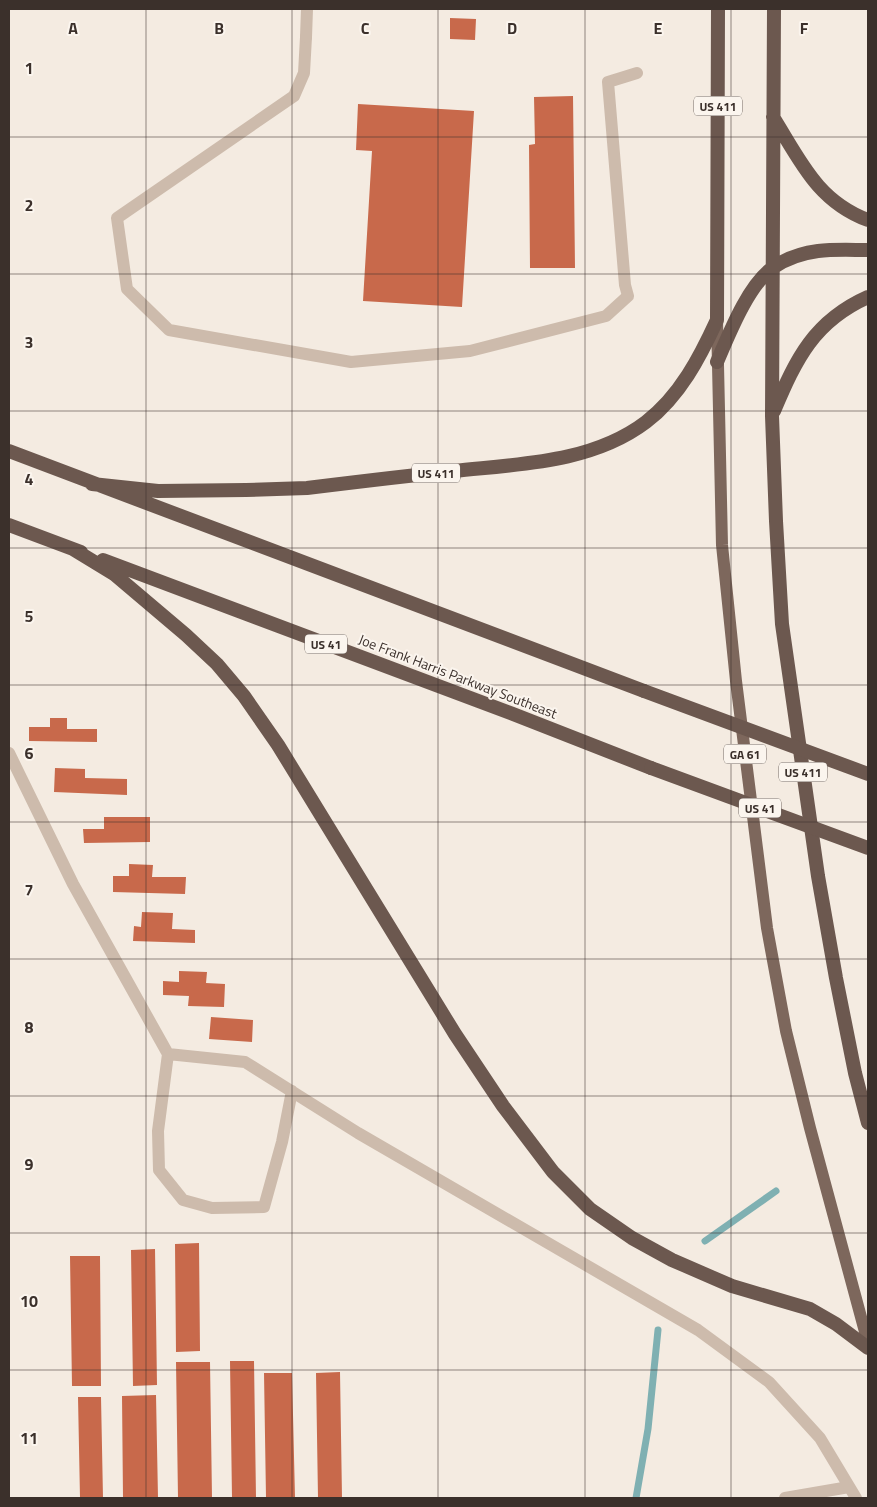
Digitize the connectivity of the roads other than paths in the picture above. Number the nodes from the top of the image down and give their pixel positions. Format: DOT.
graph roads {
  1 [pos="307,9"];
  2 [pos="718,9"];
  3 [pos="774,9"];
  4 [pos="637,73"];
  5 [pos="773,116"];
  6 [pos="868,220"];
  7 [pos="868,250"];
  8 [pos="772,268"];
  9 [pos="868,297"];
  10 [pos="717,320"];
  11 [pos="717,362"];
  12 [pos="772,416"];
  13 [pos="9,452"];
  14 [pos="92,484"];
  15 [pos="9,525"];
  16 [pos="73,549"];
  17 [pos="9,753"];
  18 [pos="868,774"];
  19 [pos="868,848"];
  20 [pos="168,1054"];
  21 [pos="292,1091"];
  22 [pos="868,1123"];
  23 [pos="868,1343"];
  24 [pos="868,1348"];
  25 [pos="849,1487"];
  26 [pos="785,1498"];
  27 [pos="856,1498"];
  1 -- 4 [label="street"];
  2 -- 10 [label="highway, US 411"];
  3 -- 5 [label="highway, US 411"];
  5 -- 6 [label="highway"];
  5 -- 8 [label="highway, US 411"];
  7 -- 8 [label="highway"];
  8 -- 11 [label="highway"];
  8 -- 12 [label="highway, US 411"];
  9 -- 12 [label="highway"];
  10 -- 11 [label="main road, GA 61"];
  10 -- 14 [label="highway, US 411"];
  11 -- 23 [label="main road, GA 61"];
  12 -- 22 [label="highway, US 411"];
  13 -- 14 [label="highway"];
  14 -- 18 [label="highway, bridge"];
  15 -- 16 [label="highway, Joe Frank Harris Parkway Southeast / US 41"];
  16 -- 19 [label="highway, Joe Frank Harris Parkway Southeast / US 41, bridge"];
  16 -- 24 [label="highway"];
  17 -- 20 [label="street"];
  20 -- 21 [label="street"];
  20 -- 21 [label="street"];
  21 -- 25 [label="street"];
  25 -- 26 [label="street"];
  25 -- 27 [label="street"];
}
